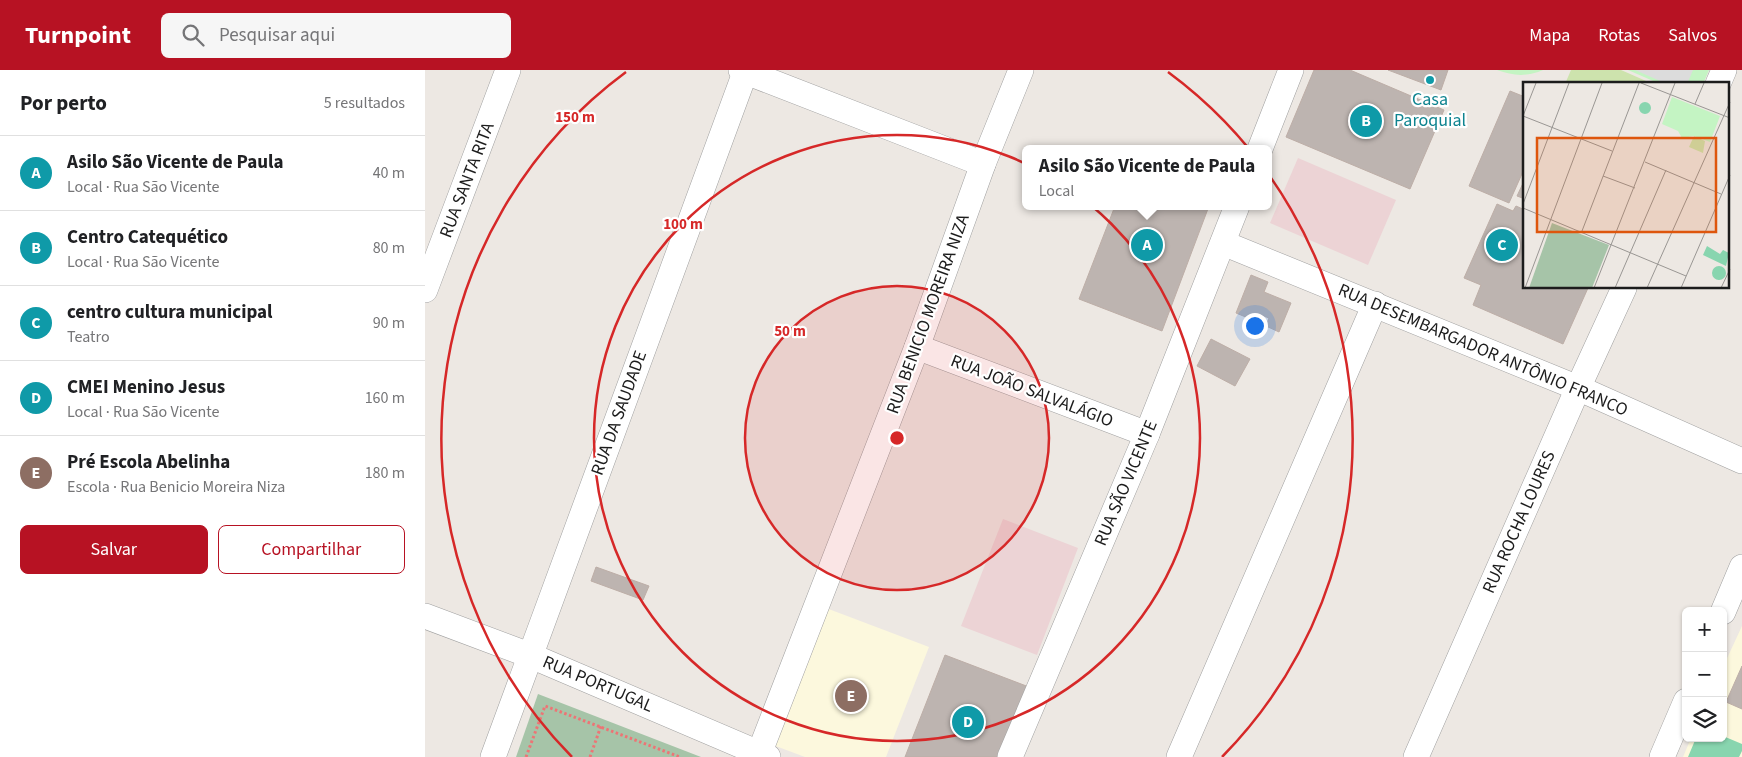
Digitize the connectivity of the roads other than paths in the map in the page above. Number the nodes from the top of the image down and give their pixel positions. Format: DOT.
graph roads {
  1 [pos="508,70"];
  2 [pos="1021,70"];
  3 [pos="1291,70"];
  4 [pos="1724,70"];
  5 [pos="744,71"];
  6 [pos="1719,82"];
  7 [pos="1261,145"];
  8 [pos="983,164"];
  9 [pos="1235,210"];
  10 [pos="1223,242"];
  11 [pos="1624,289"];
  12 [pos="425,290"];
  13 [pos="1375,304"];
  14 [pos="917,347"];
  15 [pos="1579,388"];
  16 [pos="1147,434"];
  17 [pos="1742,461"];
  18 [pos="1742,567"];
  19 [pos="1725,607"];
  20 [pos="425,616"];
  21 [pos="529,655"];
  22 [pos="1682,710"];
  23 [pos="764,755"];
  24 [pos="493,757"];
  25 [pos="1010,757"];
  26 [pos="1179,757"];
  27 [pos="1416,757"];
  28 [pos="1662,757"];
  1 -- 12 [label="street, RUA SANTA RITA"];
  2 -- 8 [label="street, RUA BENICIO MOREIRA NIZA"];
  3 -- 7 [label="street"];
  4 -- 6 [label="street"];
  5 -- 8 [label="street"];
  5 -- 21 [label="street, RUA DA SAUDADE"];
  8 -- 14 [label="street, RUA BENICIO MOREIRA NIZA"];
  9 -- 10 [label="street, RUA SÃO VICENTE"];
  10 -- 13 [label="street, RUA DESEMBARGADOR ANTÔNIO FRANCO"];
  10 -- 16 [label="street, RUA SÃO VICENTE"];
  11 -- 15 [label="street, RUA ROCHA LOURES"];
  13 -- 15 [label="street, RUA DESEMBARGADOR ANTÔNIO FRANCO"];
  13 -- 26 [label="street"];
  14 -- 16 [label="street, RUA JOÃO SALVALÁGIO"];
  14 -- 23 [label="street, RUA BENICIO MOREIRA NIZA"];
  15 -- 17 [label="street, RUA DESEMBARGADOR ANTÔNIO FRANCO"];
  15 -- 27 [label="street, RUA ROCHA LOURES"];
  16 -- 25 [label="street, RUA SÃO VICENTE"];
  18 -- 19 [label="street"];
  20 -- 21 [label="street, RUA PORTUGAL"];
  21 -- 23 [label="street, RUA PORTUGAL"];
  21 -- 24 [label="street, RUA DA SAUDADE"];
  22 -- 28 [label="street"];
}
